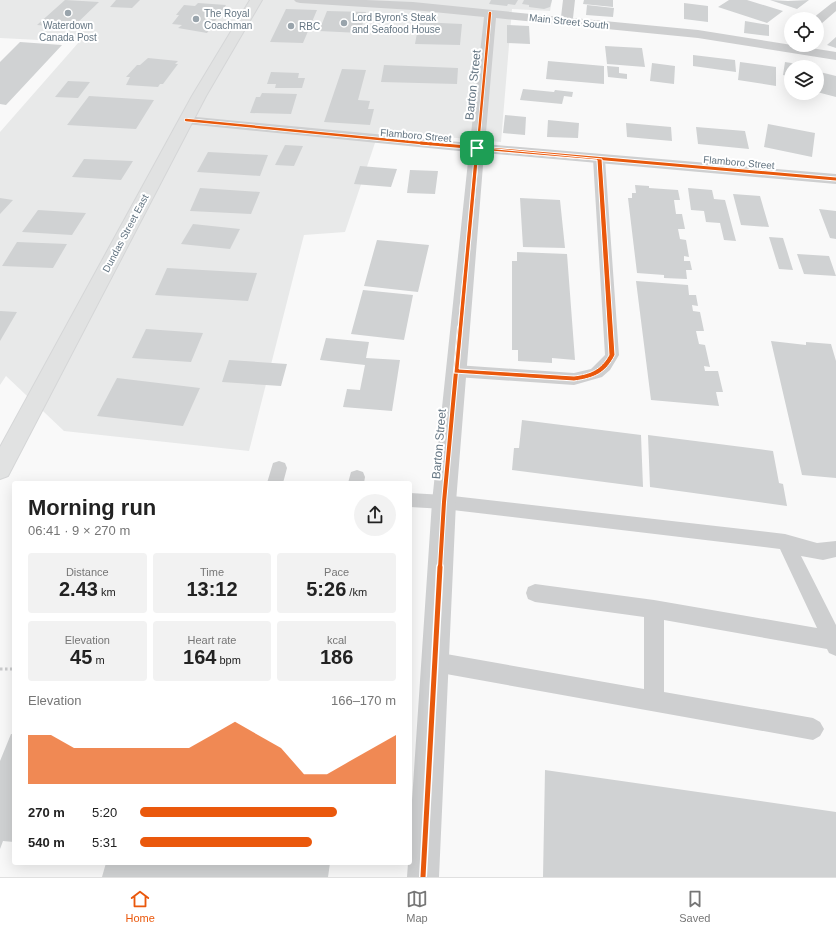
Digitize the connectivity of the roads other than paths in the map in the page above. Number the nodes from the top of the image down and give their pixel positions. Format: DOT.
graph roads {
  1 [pos="256,0"];
  2 [pos="300,0"];
  3 [pos="569,0"];
  4 [pos="836,5"];
  5 [pos="490,13"];
  6 [pos="824,15"];
  7 [pos="567,21"];
  8 [pos="784,45"];
  9 [pos="817,52"];
  10 [pos="836,56"];
  11 [pos="186,120"];
  12 [pos="477,148"];
  13 [pos="600,159"];
  14 [pos="836,179"];
  15 [pos="456,371"];
  16 [pos="0,469"];
  17 [pos="412,500"];
  18 [pos="444,502"];
  19 [pos="785,542"];
  20 [pos="836,549"];
  21 [pos="535,592"];
  22 [pos="654,609"];
  23 [pos="835,643"];
  24 [pos="435,662"];
  25 [pos="654,701"];
  26 [pos="813,729"];
  27 [pos="423,877"];
  1 -- 11 [label="main road, Dundas Street East"];
  2 -- 5 [label="street, Main Street South"];
  3 -- 7 [label="street"];
  4 -- 6 [label="street"];
  5 -- 7 [label="street, Main Street South"];
  5 -- 12 [label="street, Barton Street"];
  7 -- 8 [label="street, Main Street South"];
  9 -- 10 [label="street, Main Street South"];
  11 -- 12 [label="street, Flamboro Street"];
  11 -- 16 [label="main road, Dundas Street East"];
  12 -- 13 [label="street, Flamboro Street"];
  12 -- 15 [label="street, Barton Street"];
  13 -- 14 [label="street, Flamboro Street"];
  13 -- 15 [label="lane"];
  15 -- 18 [label="street, Barton Street"];
  17 -- 18 [label="lane"];
  18 -- 19 [label="lane"];
  18 -- 24 [label="street, Barton Street"];
  19 -- 20 [label="lane"];
  19 -- 23 [label="lane"];
  21 -- 22 [label="lane"];
  22 -- 23 [label="lane"];
  22 -- 25 [label="lane"];
  24 -- 25 [label="lane"];
  24 -- 27 [label="street, Barton Street"];
  25 -- 26 [label="lane"];
}
